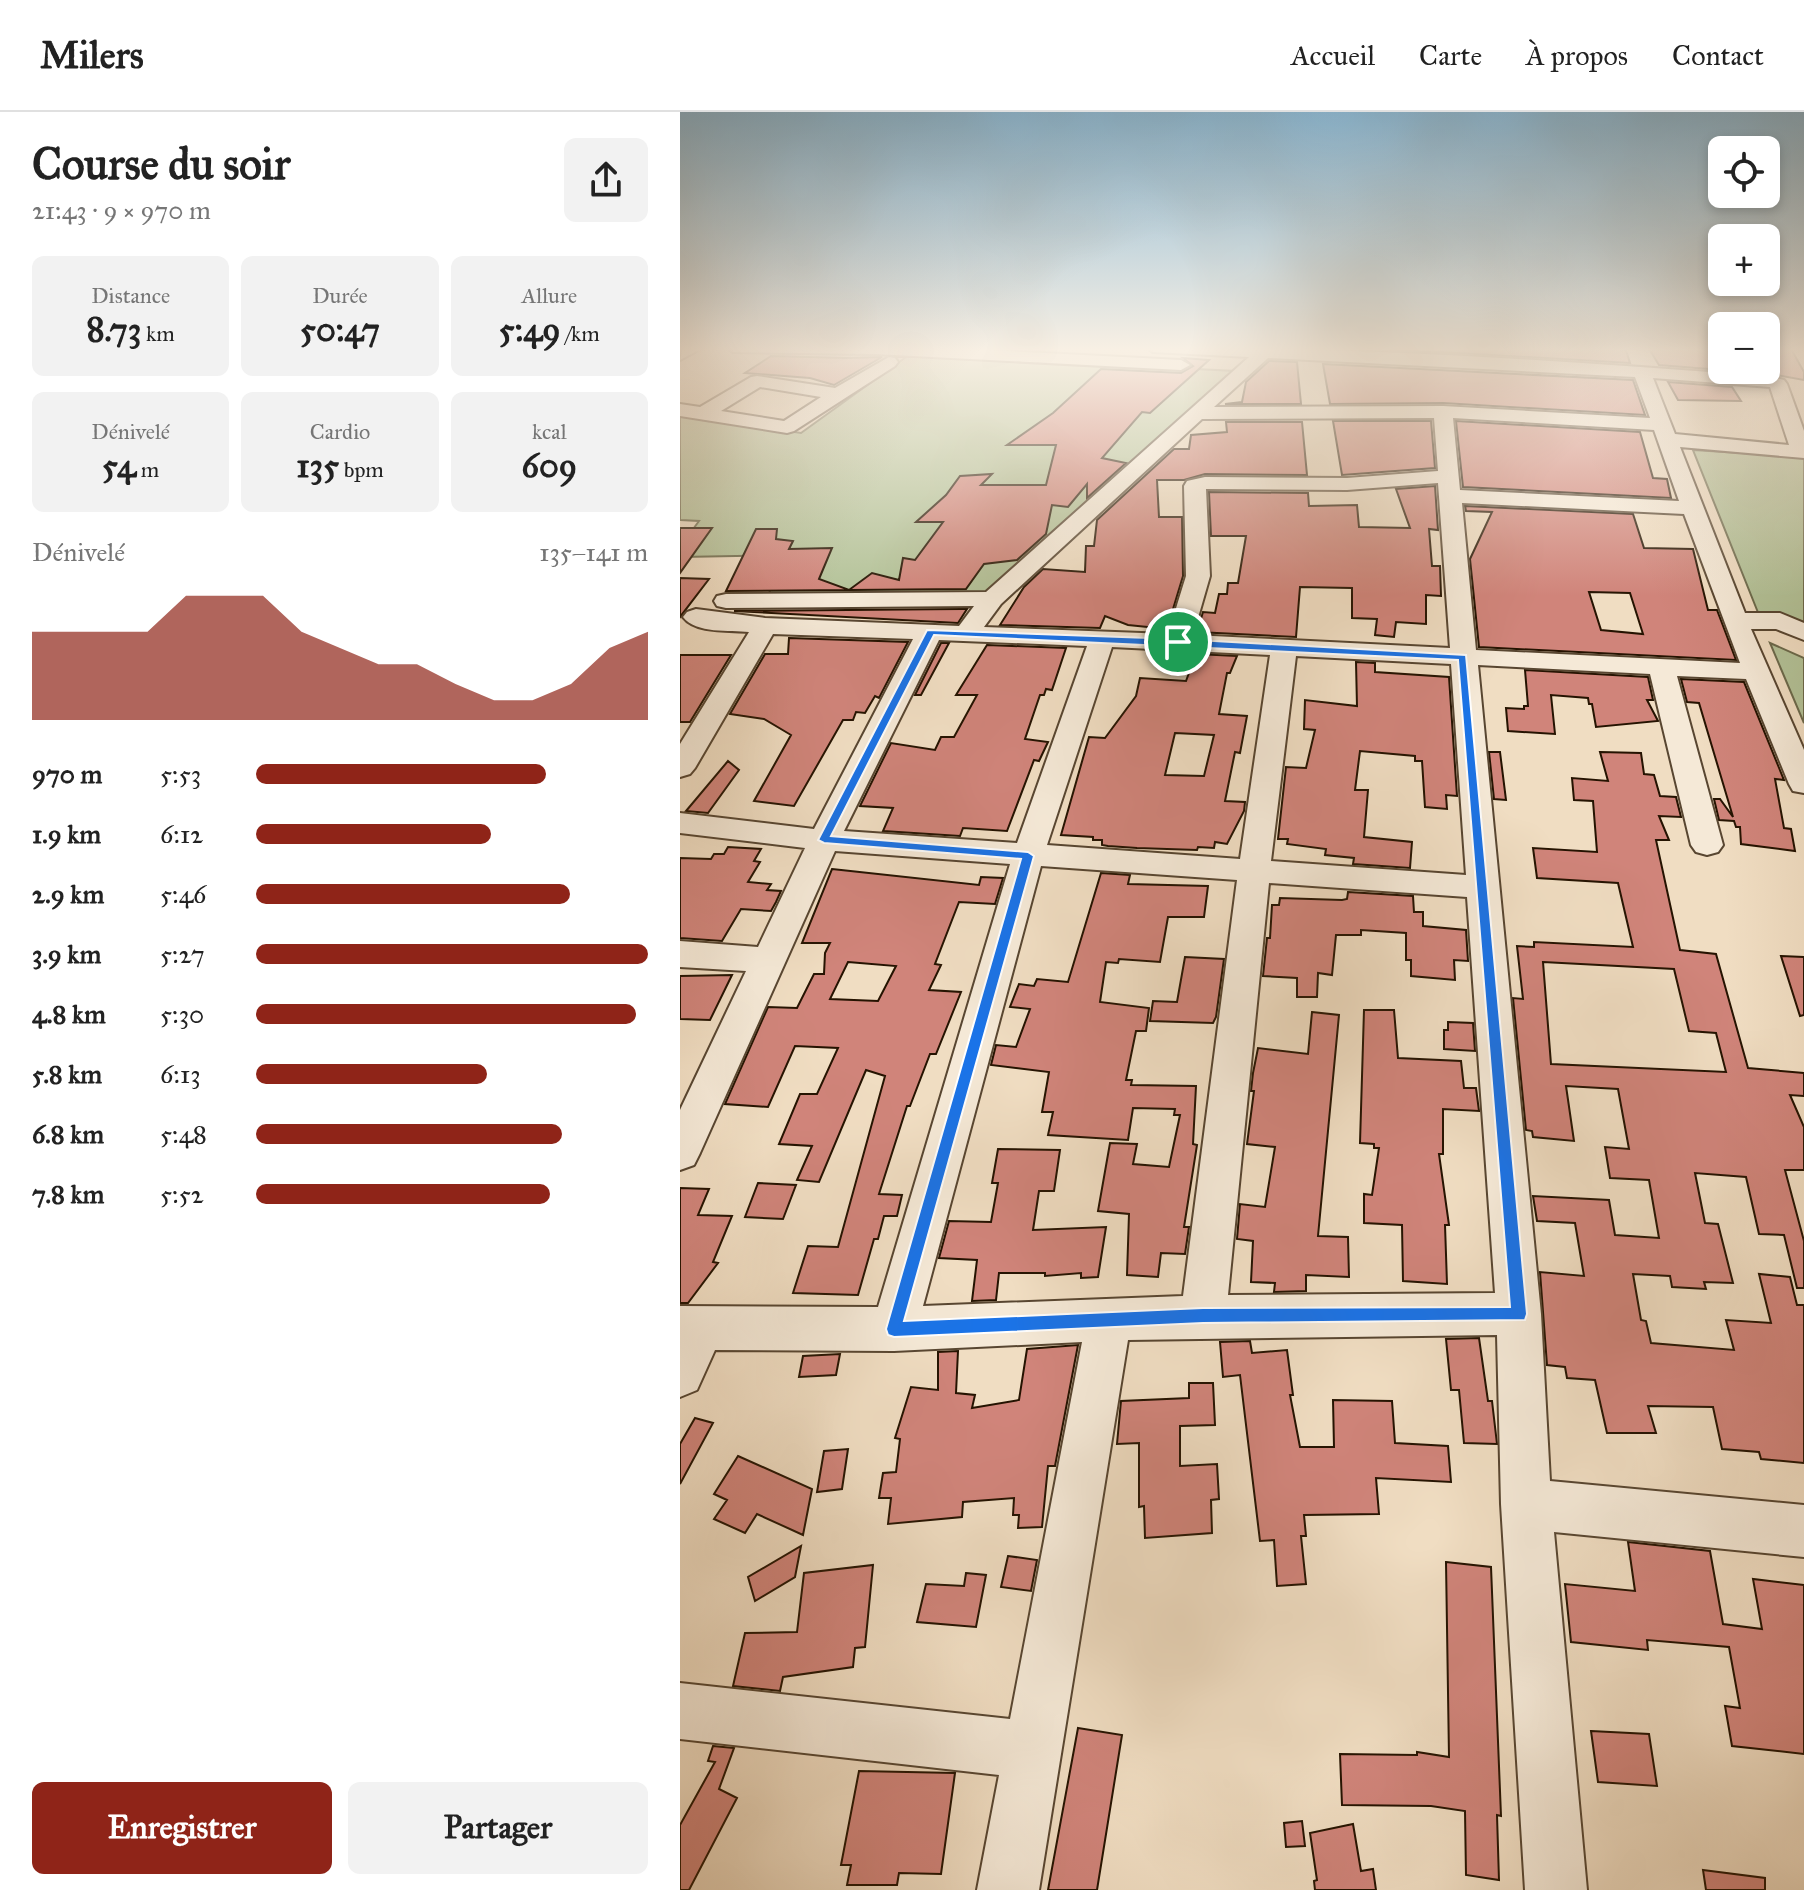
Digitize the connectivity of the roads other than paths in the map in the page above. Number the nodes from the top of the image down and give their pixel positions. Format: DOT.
graph roads {
  1 [pos="1181,430"];
  2 [pos="1445,430"];
  3 [pos="1649,430"];
  4 [pos="1665,430"];
  5 [pos="1795,430"];
  6 [pos="1666,433"];
  7 [pos="1803,452"];
  8 [pos="1450,486"];
  9 [pos="1695,508"];
  10 [pos="992,599"];
  11 [pos="693,607"];
  12 [pos="1735,621"];
  13 [pos="765,626"];
  14 [pos="930,632"];
  15 [pos="1804,632"];
  16 [pos="967,633"];
  17 [pos="1102,639"];
  18 [pos="1178,642"];
  19 [pos="680,643"];
  20 [pos="1284,647"];
  21 [pos="1462,657"];
  22 [pos="1662,668"];
  23 [pos="1758,672"];
  24 [pos="680,768"];
  25 [pos="1804,784"];
  26 [pos="680,823"];
  27 [pos="824,840"];
  28 [pos="1707,845"];
  29 [pos="1028,856"];
  30 [pos="1254,872"];
  31 [pos="1483,887"];
  32 [pos="680,954"];
  33 [pos="769,960"];
  34 [pos="680,1153"];
  35 [pos="1519,1314"];
  36 [pos="1203,1316"];
  37 [pos="1109,1320"];
  38 [pos="691,1328"];
  39 [pos="894,1329"];
  40 [pos="680,1374"];
  41 [pos="1526,1504"];
  42 [pos="1804,1531"];
  43 [pos="680,1711"];
  44 [pos="1035,1750"];
  45 [pos="1008,1890"];
  46 [pos="1556,1890"];
  1 -- 10 [label="street"];
  2 -- 8 [label="street"];
  3 -- 6 [label="street"];
  4 -- 6 [label="street"];
  5 -- 7 [label="street"];
  6 -- 7 [label="street"];
  6 -- 9 [label="street"];
  8 -- 9 [label="street"];
  8 -- 18 [label="street"];
  8 -- 21 [label="street"];
  9 -- 12 [label="street"];
  10 -- 11 [label="street"];
  10 -- 16 [label="street"];
  11 -- 13 [label="street"];
  11 -- 19 [label="street"];
  12 -- 15 [label="street"];
  12 -- 23 [label="street"];
  13 -- 14 [label="street"];
  13 -- 24 [label="street"];
  14 -- 16 [label="street"];
  14 -- 27 [label="street"];
  16 -- 17 [label="street"];
  17 -- 18 [label="street"];
  17 -- 29 [label="street"];
  18 -- 20 [label="street"];
  20 -- 21 [label="street"];
  20 -- 30 [label="street"];
  21 -- 22 [label="street"];
  21 -- 31 [label="street"];
  22 -- 23 [label="street"];
  22 -- 28 [label="street"];
  23 -- 25 [label="street"];
  26 -- 27 [label="street"];
  27 -- 29 [label="street"];
  27 -- 33 [label="street"];
  29 -- 30 [label="street"];
  29 -- 39 [label="street"];
  30 -- 31 [label="street"];
  30 -- 36 [label="street"];
  31 -- 35 [label="street"];
  32 -- 33 [label="street"];
  33 -- 34 [label="street"];
  35 -- 36 [label="street"];
  35 -- 41 [label="street"];
  36 -- 37 [label="street"];
  37 -- 39 [label="street"];
  37 -- 44 [label="street"];
  38 -- 39 [label="street"];
  38 -- 40 [label="street"];
  41 -- 42 [label="street"];
  41 -- 46 [label="street"];
  43 -- 44 [label="street"];
  44 -- 45 [label="street"];
}
